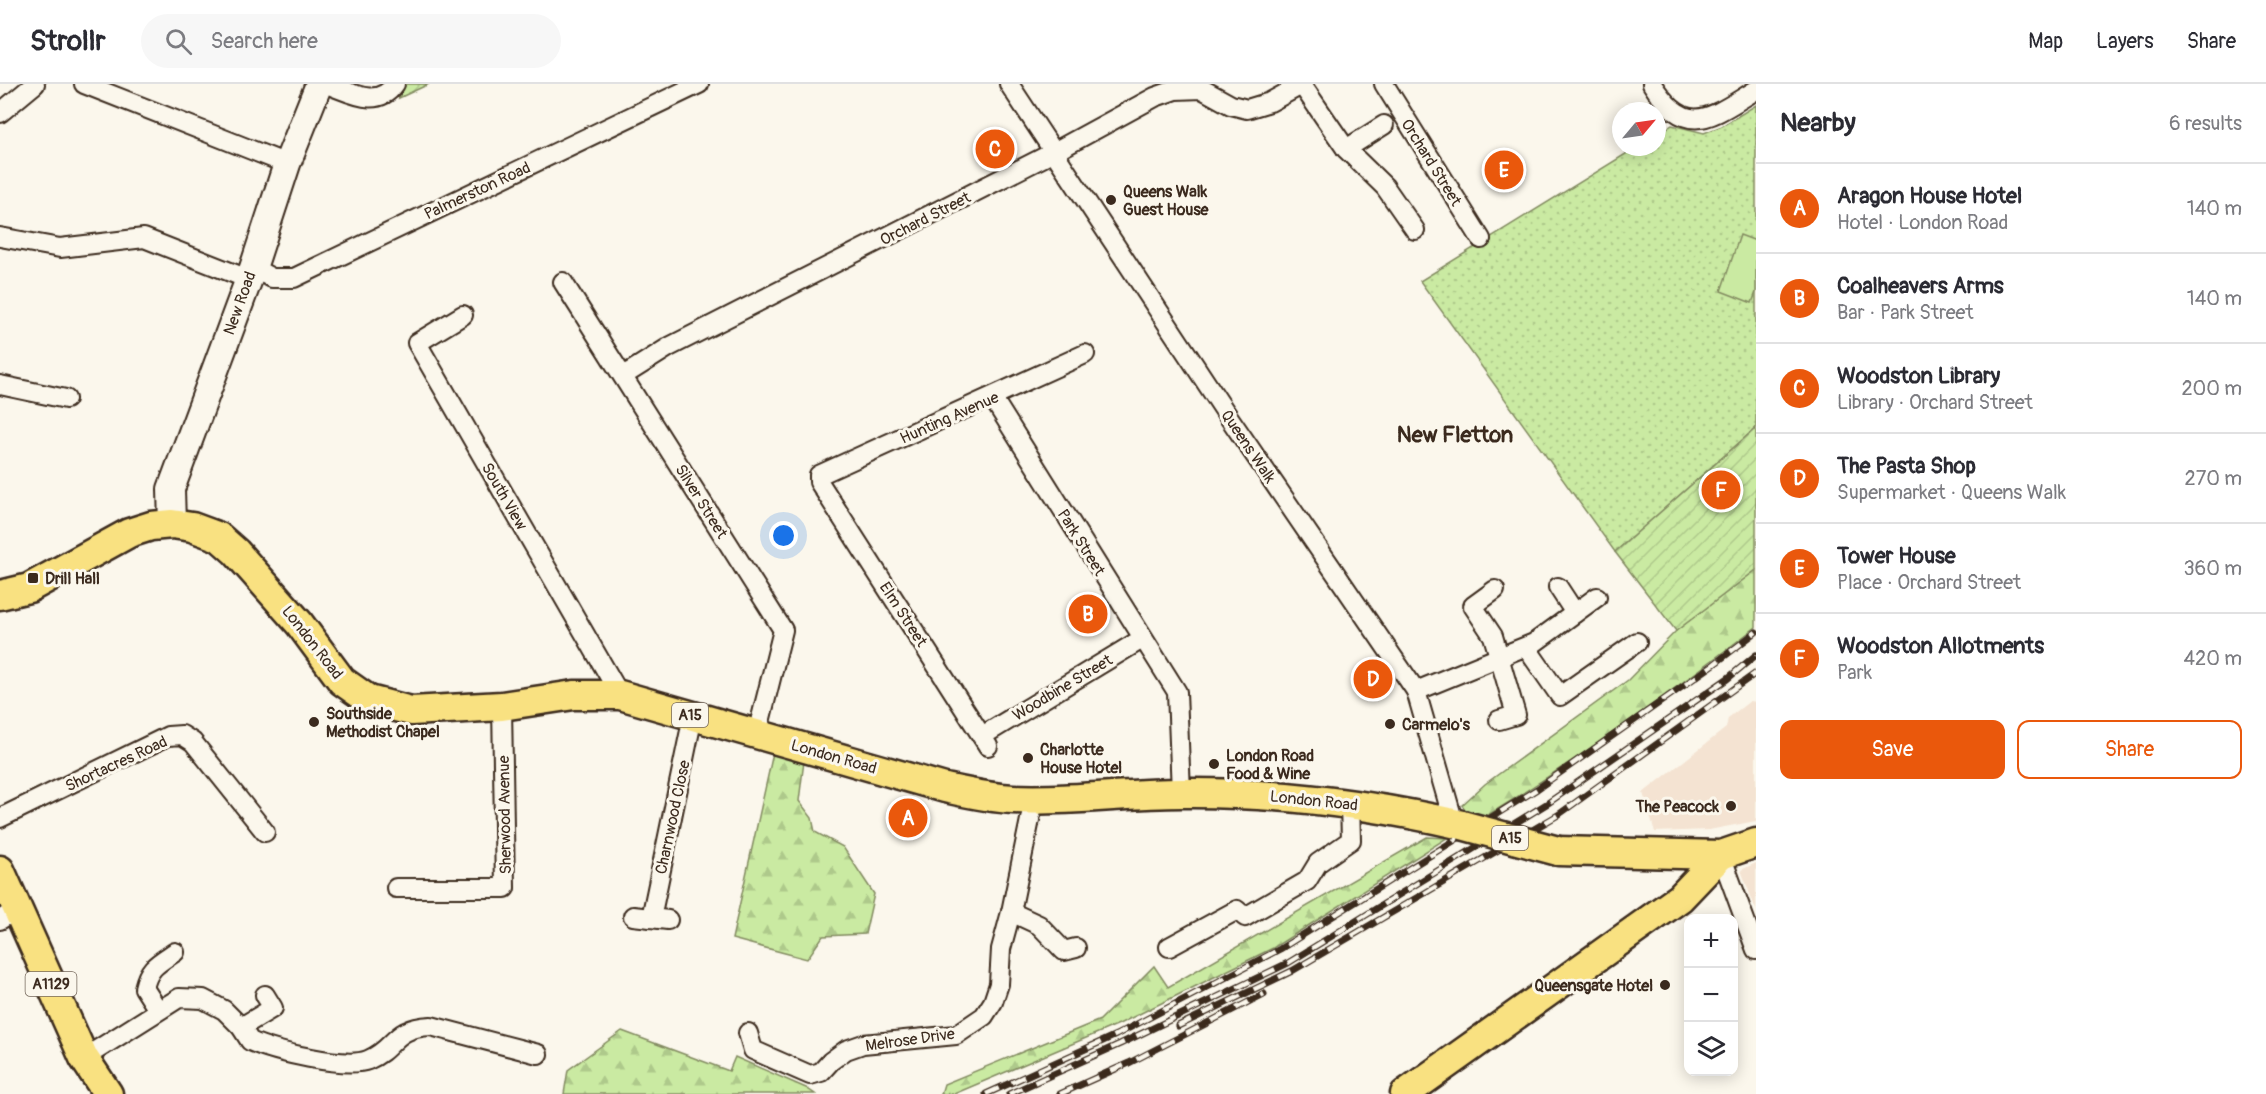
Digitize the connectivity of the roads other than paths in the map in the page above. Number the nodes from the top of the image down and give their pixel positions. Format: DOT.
graph roads {
  1 [pos="35,84"];
  2 [pos="84,84"];
  3 [pos="319,84"];
  4 [pos="326,84"];
  5 [pos="395,84"];
  6 [pos="699,84"];
  7 [pos="1009,84"];
  8 [pos="1384,84"];
  9 [pos="1652,84"];
  10 [pos="1302,85"];
  11 [pos="1756,90"];
  12 [pos="0,114"];
  13 [pos="1384,125"];
  14 [pos="1346,149"];
  15 [pos="1054,152"];
  16 [pos="287,164"];
  17 [pos="1415,230"];
  18 [pos="0,237"];
  19 [pos="1481,239"];
  20 [pos="251,273"];
  21 [pos="563,282"];
  22 [pos="463,315"];
  23 [pos="1085,354"];
  24 [pos="623,376"];
  25 [pos="0,385"];
  26 [pos="992,398"];
  27 [pos="66,399"];
  28 [pos="819,482"];
  29 [pos="172,524"];
  30 [pos="1558,587"];
  31 [pos="1495,590"];
  32 [pos="0,595"];
  33 [pos="1597,597"];
  34 [pos="1575,613"];
  35 [pos="1142,639"];
  36 [pos="1637,642"];
  37 [pos="1526,647"];
  38 [pos="1499,658"];
  39 [pos="1416,691"];
  40 [pos="620,695"];
  41 [pos="502,706"];
  42 [pos="693,716"];
  43 [pos="1498,720"];
  44 [pos="757,734"];
  45 [pos="985,741"];
  46 [pos="1181,793"];
  47 [pos="1034,800"];
  48 [pos="1350,803"];
  49 [pos="0,818"];
  50 [pos="1458,824"];
  51 [pos="265,832"];
  52 [pos="1756,843"];
  53 [pos="1721,855"];
  54 [pos="0,870"];
  55 [pos="396,888"];
  56 [pos="1011,912"];
  57 [pos="9,915"];
  58 [pos="651,918"];
  59 [pos="1169,948"];
  60 [pos="1756,950"];
  61 [pos="175,952"];
  62 [pos="1066,954"];
  63 [pos="265,995"];
  64 [pos="158,1010"];
  65 [pos="240,1027"];
  66 [pos="748,1033"];
  67 [pos="538,1054"];
  68 [pos="84,1058"];
  69 [pos="108,1094"];
  70 [pos="1405,1094"];
  1 -- 12 [label="street"];
  2 -- 16 [label="street"];
  3 -- 16 [label="street, New Road"];
  4 -- 5 [label="street"];
  6 -- 20 [label="street, Palmerston Road"];
  7 -- 15 [label="street, Queens Walk"];
  8 -- 19 [label="street, Orchard Street"];
  9 -- 11 [label="street"];
  10 -- 14 [label="street"];
  10 -- 15 [label="street, Orchard Street"];
  13 -- 14 [label="street"];
  14 -- 17 [label="street"];
  15 -- 24 [label="street, Orchard Street"];
  15 -- 39 [label="street, Queens Walk"];
  16 -- 20 [label="street, New Road"];
  18 -- 20 [label="street, Palmerston Road"];
  20 -- 29 [label="street, New Road"];
  21 -- 24 [label="street, Silver Street"];
  22 -- 40 [label="street, South View"];
  23 -- 26 [label="street, Hunting Avenue"];
  24 -- 44 [label="street, Silver Street"];
  25 -- 27 [label="street"];
  26 -- 28 [label="street, Hunting Avenue"];
  26 -- 35 [label="street, Park Street"];
  28 -- 45 [label="street, Elm Street"];
  29 -- 32 [label="main road, London Road / A15"];
  29 -- 41 [label="main road, London Road / A15"];
  30 -- 34 [label="street"];
  31 -- 38 [label="street"];
  33 -- 34 [label="street"];
  34 -- 37 [label="street"];
  35 -- 45 [label="street, Woodbine Street"];
  35 -- 46 [label="street, Park Street"];
  36 -- 37 [label="street"];
  37 -- 38 [label="street"];
  38 -- 39 [label="street"];
  38 -- 43 [label="street"];
  39 -- 50 [label="street, Queens Walk"];
  40 -- 41 [label="main road, London Road / A15"];
  40 -- 42 [label="main road, London Road / A15"];
  41 -- 55 [label="street, Sherwood Avenue"];
  42 -- 44 [label="main road, London Road / A15"];
  42 -- 58 [label="street, Charnwood Close"];
  44 -- 47 [label="main road, London Road / A15"];
  46 -- 47 [label="main road, London Road / A15"];
  46 -- 48 [label="main road, London Road / A15"];
  47 -- 56 [label="street, Melrose Drive"];
  48 -- 50 [label="main road, London Road / A15"];
  48 -- 59 [label="street"];
  49 -- 51 [label="street, Shortacres Road"];
  50 -- 53 [label="main road, London Road / A15, bridge"];
  52 -- 53 [label="main road, London Road"];
  53 -- 60 [label="street"];
  53 -- 70 [label="main road"];
  54 -- 57 [label="main road, A1129"];
  56 -- 62 [label="street"];
  56 -- 66 [label="street, Melrose Drive"];
  57 -- 68 [label="main road, A1129"];
  61 -- 64 [label="street"];
  63 -- 65 [label="street"];
  64 -- 65 [label="street"];
  64 -- 68 [label="street"];
  65 -- 67 [label="street"];
  68 -- 69 [label="main road, A1129"];
}
